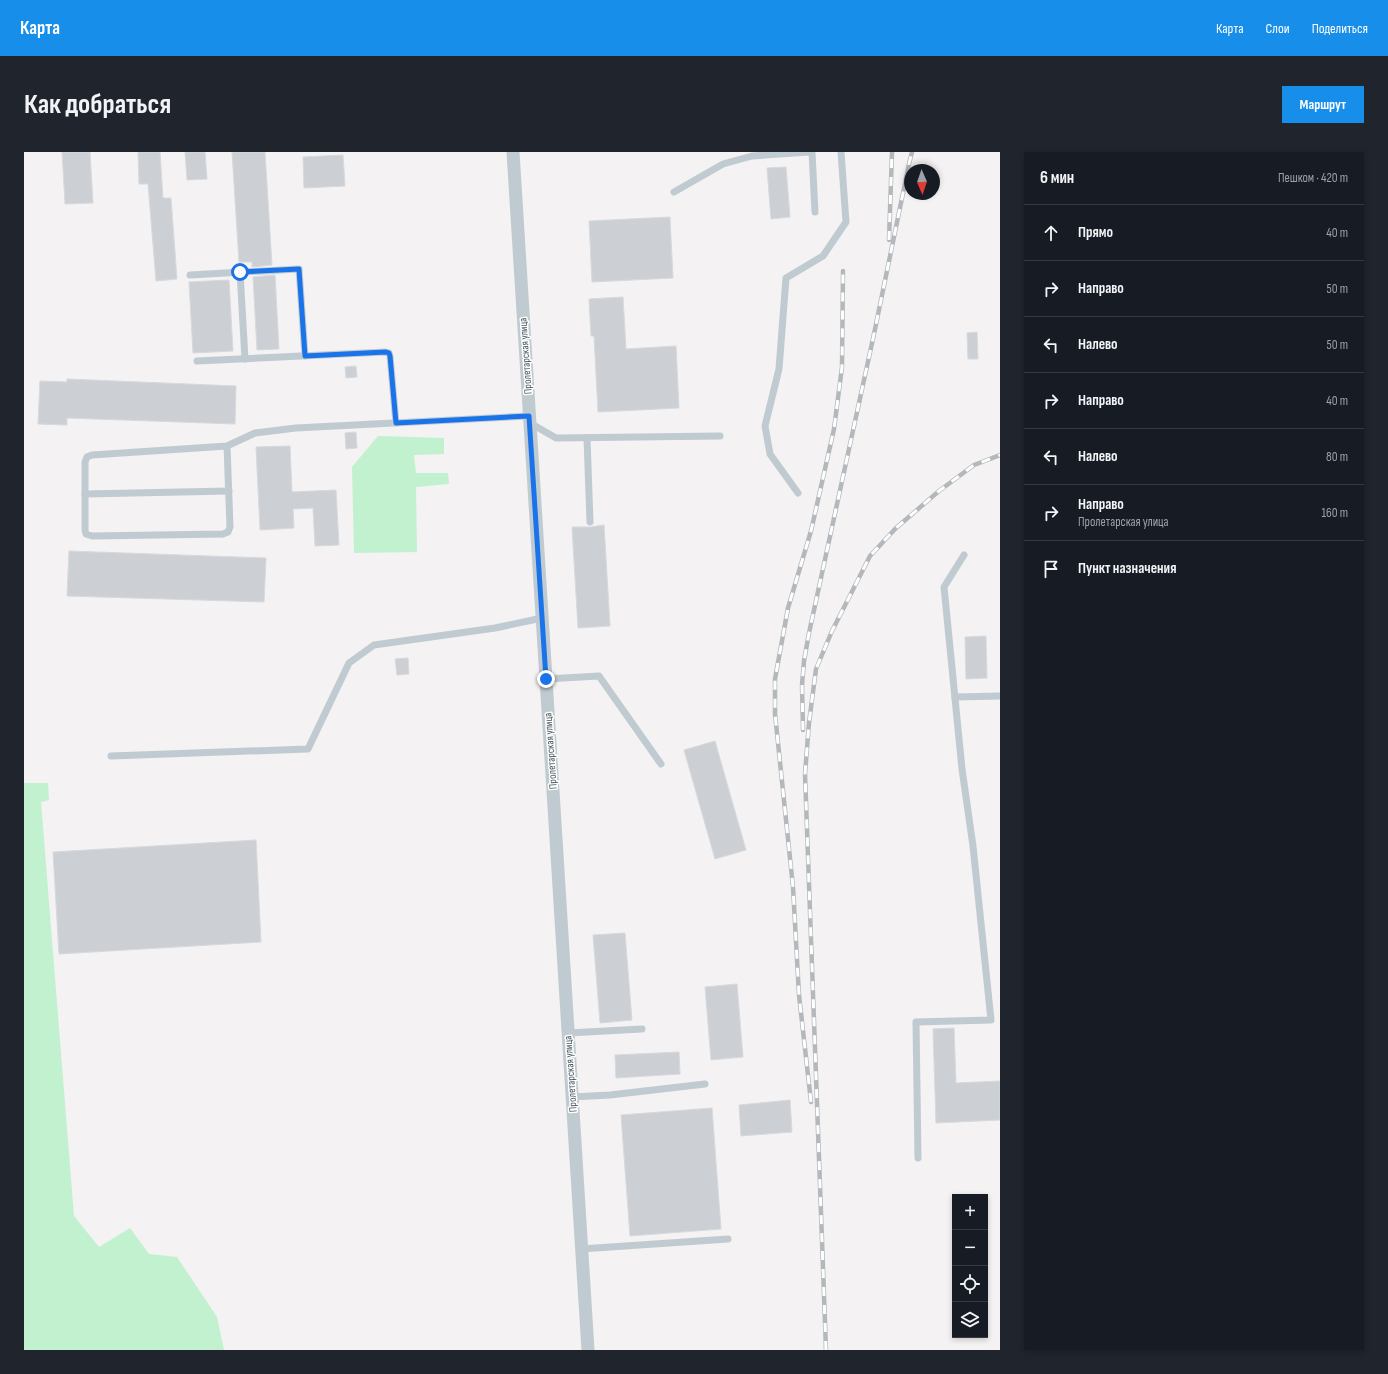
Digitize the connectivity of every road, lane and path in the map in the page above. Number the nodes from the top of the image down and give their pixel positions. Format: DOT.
graph roads {
  1 [pos="513,152"];
  2 [pos="811,152"];
  3 [pos="841,152"];
  4 [pos="674,192"];
  5 [pos="815,212"];
  6 [pos="240,272"];
  7 [pos="190,275"];
  8 [pos="305,356"];
  9 [pos="245,359"];
  10 [pos="197,361"];
  11 [pos="529,419"];
  12 [pos="396,423"];
  13 [pos="720,436"];
  14 [pos="587,438"];
  15 [pos="227,446"];
  16 [pos="229,491"];
  17 [pos="798,493"];
  18 [pos="85,494"];
  19 [pos="590,522"];
  20 [pos="964,555"];
  21 [pos="542,618"];
  22 [pos="546,679"];
  23 [pos="1000,696"];
  24 [pos="955,697"];
  25 [pos="111,756"];
  26 [pos="661,764"];
  27 [pos="642,1029"];
  28 [pos="568,1033"];
  29 [pos="705,1084"];
  30 [pos="572,1097"];
  31 [pos="918,1158"];
  32 [pos="728,1239"];
  33 [pos="581,1249"];
  34 [pos="588,1350"];
  1 -- 11 [label="street, Пролетарская улица"];
  2 -- 4 [label="lane"];
  2 -- 5 [label="lane"];
  3 -- 17 [label="lane"];
  6 -- 7 [label="lane"];
  6 -- 8 [label="lane"];
  6 -- 9 [label="lane"];
  8 -- 9 [label="lane"];
  8 -- 12 [label="lane"];
  9 -- 10 [label="lane"];
  11 -- 12 [label="lane"];
  11 -- 14 [label="lane"];
  11 -- 21 [label="street, Пролетарская улица"];
  12 -- 15 [label="lane"];
  13 -- 14 [label="lane"];
  14 -- 19 [label="lane"];
  15 -- 16 [label="lane"];
  15 -- 18 [label="lane"];
  16 -- 18 [label="lane"];
  16 -- 18 [label="lane"];
  20 -- 24 [label="lane"];
  21 -- 22 [label="street, Пролетарская улица"];
  21 -- 25 [label="lane"];
  22 -- 26 [label="lane"];
  22 -- 28 [label="street, Пролетарская улица"];
  23 -- 24 [label="lane"];
  24 -- 31 [label="lane"];
  27 -- 28 [label="lane"];
  28 -- 30 [label="street, Пролетарская улица"];
  29 -- 30 [label="lane"];
  30 -- 33 [label="street, Пролетарская улица"];
  32 -- 33 [label="lane"];
  33 -- 34 [label="street, Пролетарская улица"];
}
